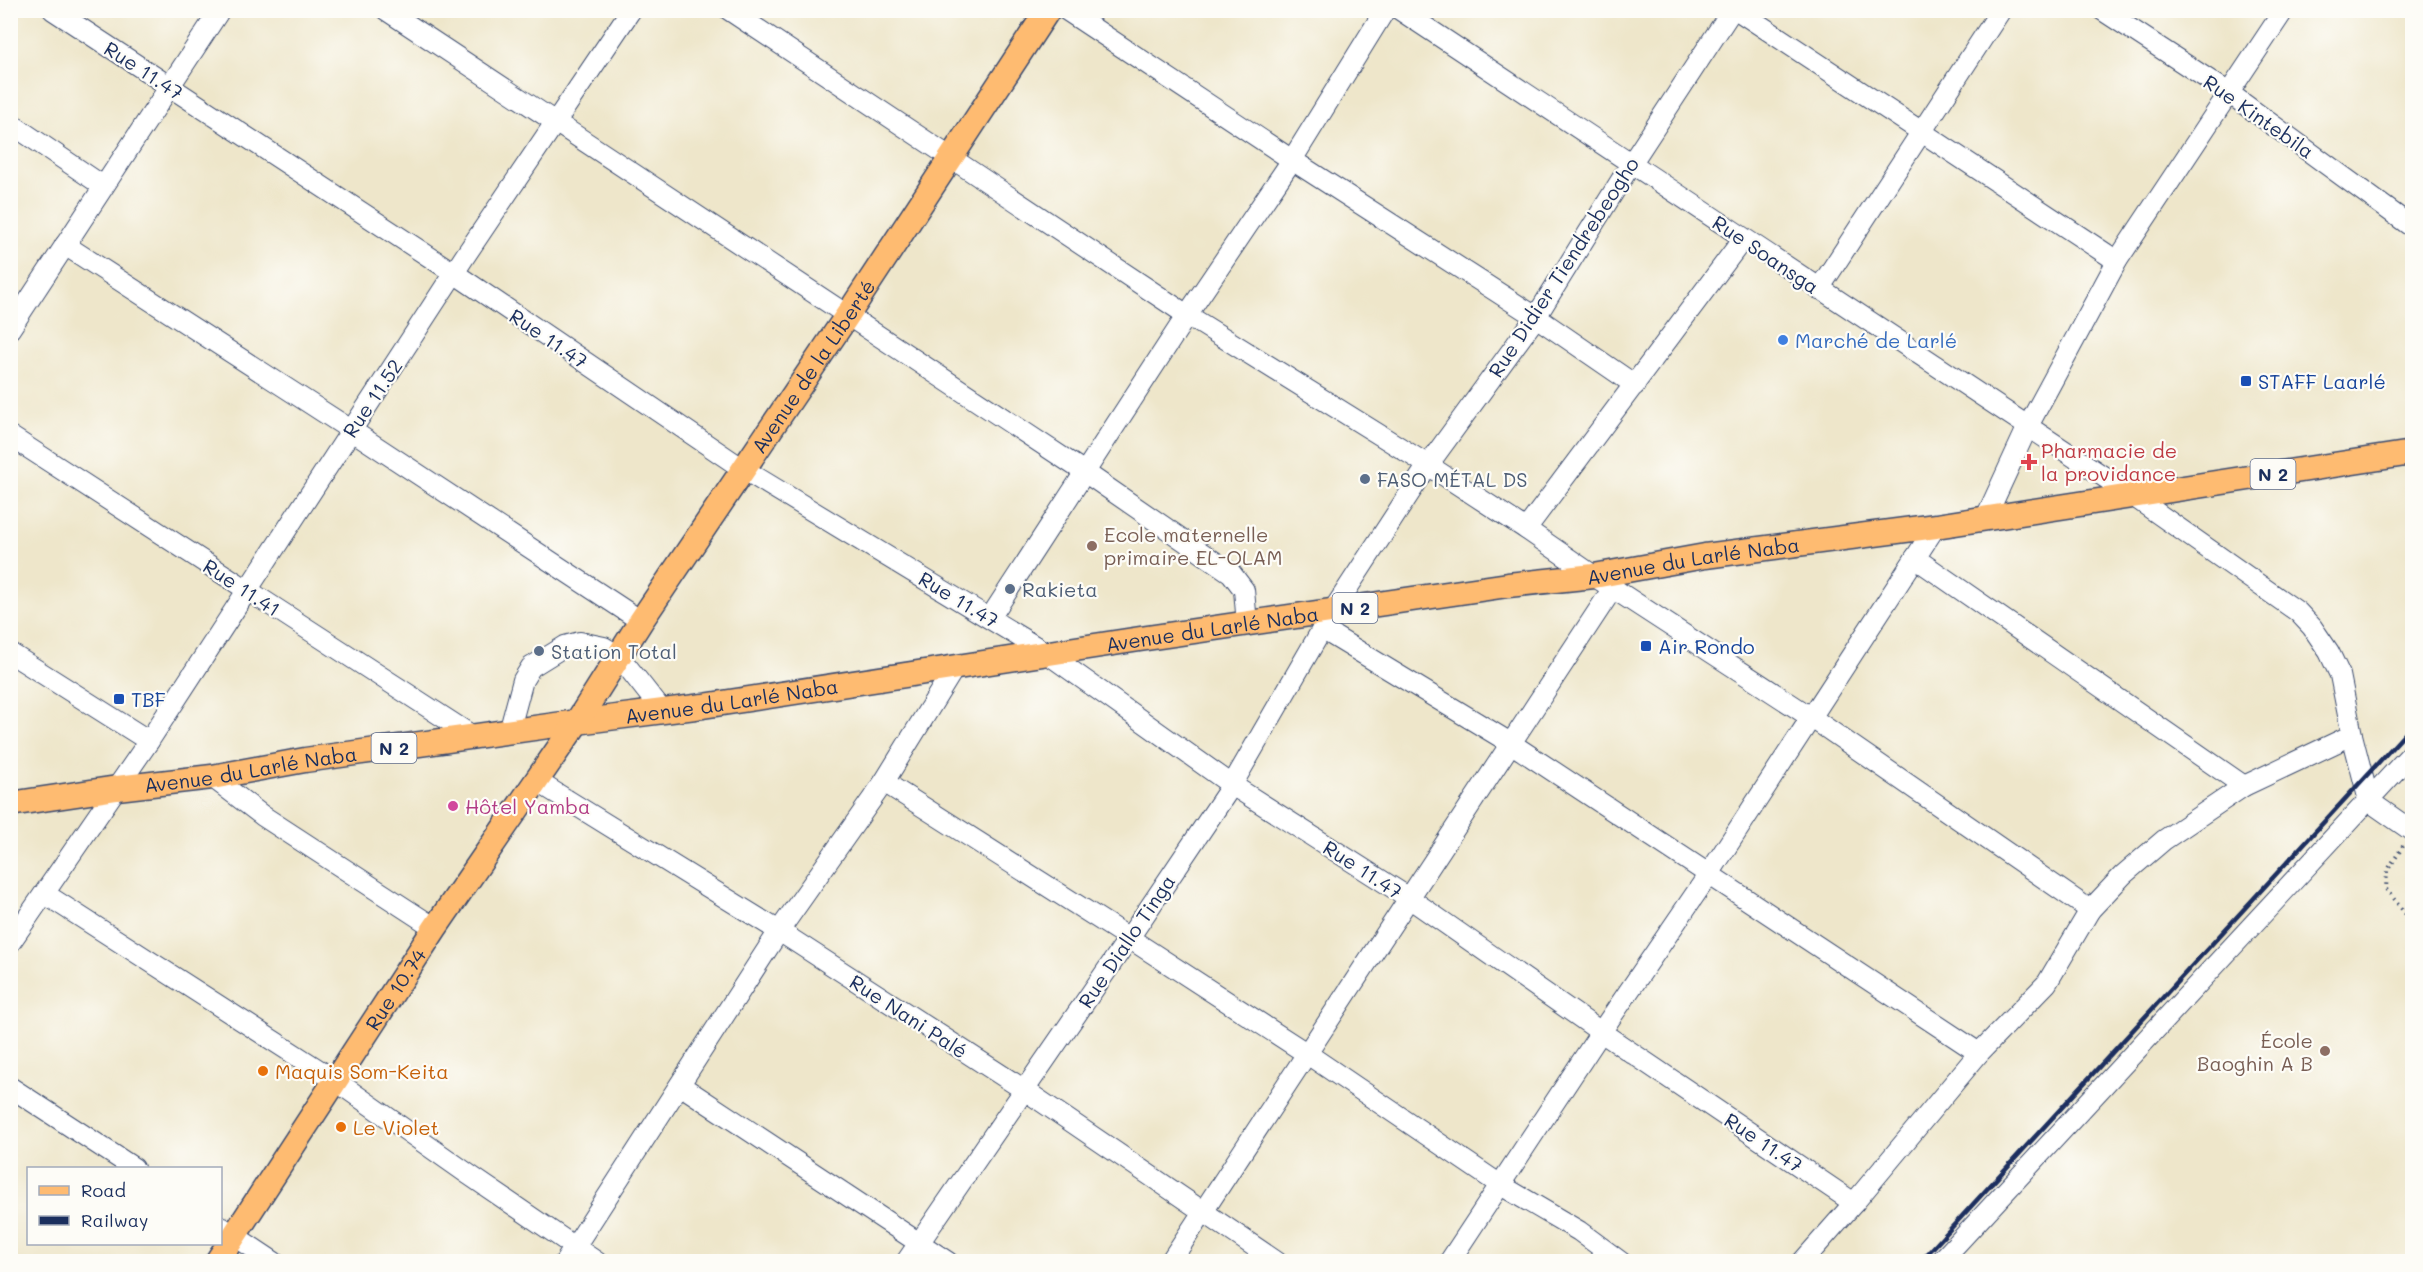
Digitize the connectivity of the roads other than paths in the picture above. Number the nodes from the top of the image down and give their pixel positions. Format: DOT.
graph roads {
  1 [pos="53,10"];
  2 [pos="220,10"];
  3 [pos="386,10"];
  4 [pos="631,10"];
  5 [pos="729,10"];
  6 [pos="1048,10"];
  7 [pos="1066,10"];
  8 [pos="1384,10"];
  9 [pos="1400,10"];
  10 [pos="1732,10"];
  11 [pos="1737,10"];
  12 [pos="2001,10"];
  13 [pos="2102,10"];
  14 [pos="2284,10"];
  15 [pos="170,87"];
  16 [pos="2229,93"];
  17 [pos="10,123"];
  18 [pos="555,123"];
  19 [pos="1920,132"];
  20 [pos="951,157"];
  21 [pos="1292,160"];
  22 [pos="1631,164"];
  23 [pos="103,186"];
  24 [pos="2412,227"];
  25 [pos="1743,239"];
  26 [pos="65,245"];
  27 [pos="2117,261"];
  28 [pos="454,273"];
  29 [pos="1819,289"];
  30 [pos="1187,315"];
  31 [pos="847,316"];
  32 [pos="1536,317"];
  33 [pos="10,329"];
  34 [pos="1635,385"];
  35 [pos="2028,426"];
  36 [pos="351,430"];
  37 [pos="10,436"];
  38 [pos="2412,453"];
  39 [pos="1428,465"];
  40 [pos="743,469"];
  41 [pos="1086,472"];
  42 [pos="2133,496"];
  43 [pos="1986,518"];
  44 [pos="1936,526"];
  45 [pos="1526,529"];
  46 [pos="1915,558"];
  47 [pos="1603,582"];
  48 [pos="246,590"];
  49 [pos="990,618"];
  50 [pos="1327,620"];
  51 [pos="641,621"];
  52 [pos="1247,624"];
  53 [pos="10,653"];
  54 [pos="1048,654"];
  55 [pos="619,656"];
  56 [pos="955,668"];
  57 [pos="663,712"];
  58 [pos="1812,718"];
  59 [pos="577,722"];
  60 [pos="509,732"];
  61 [pos="2352,735"];
  62 [pos="474,737"];
  63 [pos="149,741"];
  64 [pos="1512,744"];
  65 [pos="2412,753"];
  66 [pos="212,777"];
  67 [pos="535,780"];
  68 [pos="884,782"];
  69 [pos="1232,785"];
  70 [pos="2244,786"];
  71 [pos="117,788"];
  72 [pos="2369,801"];
  73 [pos="10,804"];
  74 [pos="2410,836"];
  75 [pos="1709,874"];
  76 [pos="45,894"];
  77 [pos="1409,898"];
  78 [pos="2090,910"];
  79 [pos="435,928"];
  80 [pos="779,931"];
  81 [pos="1129,938"];
  82 [pos="10,944"];
  83 [pos="1601,1032"];
  84 [pos="1306,1053"];
  85 [pos="1979,1053"];
  86 [pos="336,1081"];
  87 [pos="680,1084"];
  88 [pos="10,1087"];
  89 [pos="1023,1089"];
  90 [pos="132,1167"];
  91 [pos="1499,1184"];
  92 [pos="1854,1203"];
  93 [pos="1203,1211"];
  94 [pos="227,1231"];
  95 [pos="919,1242"];
  96 [pos="569,1254"];
  97 [pos="217,1262"];
  98 [pos="274,1262"];
  99 [pos="597,1262"];
  100 [pos="906,1262"];
  101 [pos="948,1262"];
  102 [pos="1170,1262"];
  103 [pos="1277,1262"];
  104 [pos="1449,1262"];
  105 [pos="1621,1262"];
  106 [pos="1802,1262"];
  107 [pos="1940,1262"];
  1 -- 15 [label="street, Rue 11.47"];
  2 -- 15 [label="street"];
  3 -- 18 [label="street"];
  4 -- 18 [label="street, Rue 11.52"];
  5 -- 20 [label="street"];
  6 -- 20 [label="main road, Avenue de la Liberté"];
  7 -- 21 [label="street"];
  8 -- 21 [label="street"];
  9 -- 22 [label="street, Rue Soansga"];
  10 -- 22 [label="street, Rue Didier Tiendrebeogho"];
  11 -- 19 [label="street"];
  12 -- 19 [label="street"];
  13 -- 16 [label="street, Rue Kintebila"];
  14 -- 16 [label="street"];
  15 -- 23 [label="street"];
  15 -- 28 [label="street, Rue 11.47"];
  16 -- 24 [label="street, Rue Kintebila"];
  16 -- 27 [label="street"];
  17 -- 23 [label="street"];
  18 -- 28 [label="street, Rue 11.52"];
  18 -- 31 [label="street"];
  19 -- 27 [label="street"];
  19 -- 29 [label="street"];
  20 -- 30 [label="street"];
  20 -- 31 [label="main road, Avenue de la Liberté"];
  21 -- 30 [label="street"];
  21 -- 32 [label="street"];
  22 -- 25 [label="street, Rue Soansga"];
  22 -- 32 [label="street, Rue Didier Tiendrebeogho"];
  23 -- 26 [label="street"];
  25 -- 29 [label="street, Rue Soansga"];
  25 -- 34 [label="street"];
  26 -- 33 [label="street"];
  26 -- 36 [label="street"];
  27 -- 35 [label="street"];
  28 -- 36 [label="street, Rue 11.52"];
  28 -- 40 [label="street, Rue 11.47"];
  29 -- 35 [label="street, Rue Soansga"];
  30 -- 39 [label="street"];
  30 -- 41 [label="street"];
  31 -- 40 [label="main road, Avenue de la Liberté"];
  31 -- 41 [label="street"];
  32 -- 34 [label="street"];
  32 -- 39 [label="street, Rue Didier Tiendrebeogho"];
  34 -- 45 [label="street"];
  35 -- 42 [label="street, Rue Soansga"];
  35 -- 43 [label="street"];
  36 -- 48 [label="street, Rue 11.52"];
  36 -- 51 [label="street"];
  37 -- 48 [label="street, Rue 11.41"];
  38 -- 42 [label="main road, Avenue du Larlé Naba / N 2"];
  39 -- 45 [label="street"];
  39 -- 50 [label="street, Rue Didier Tiendrebeogho"];
  40 -- 49 [label="street, Rue 11.47"];
  40 -- 51 [label="main road, Avenue de la Liberté"];
  41 -- 49 [label="street"];
  41 -- 52 [label="street"];
  42 -- 43 [label="main road, Avenue du Larlé Naba / N 2"];
  42 -- 61 [label="street, Rue Soansga"];
  43 -- 44 [label="main road, Avenue du Larlé Naba / N 2"];
  44 -- 46 [label="street"];
  44 -- 47 [label="main road, Avenue du Larlé Naba / N 2"];
  45 -- 47 [label="street"];
  46 -- 58 [label="street"];
  46 -- 70 [label="street"];
  47 -- 50 [label="main road, Avenue du Larlé Naba / N 2"];
  47 -- 58 [label="street"];
  47 -- 64 [label="street"];
  48 -- 62 [label="street, Rue 11.41"];
  48 -- 63 [label="street, Rue 11.52"];
  49 -- 54 [label="street, Rue 11.47"];
  50 -- 52 [label="main road, Avenue du Larlé Naba / N 2"];
  50 -- 64 [label="street"];
  50 -- 69 [label="street, Rue Diallo Tinga"];
  51 -- 55 [label="main road, Avenue de la Liberté"];
  52 -- 54 [label="main road, Avenue du Larlé Naba / N 2"];
  53 -- 63 [label="street"];
  54 -- 56 [label="main road, Avenue du Larlé Naba / N 2"];
  54 -- 69 [label="street, Rue 11.47"];
  55 -- 57 [label="street"];
  55 -- 59 [label="main road, Avenue de la Liberté"];
  55 -- 60 [label="street"];
  56 -- 57 [label="main road, Avenue du Larlé Naba / N 2"];
  56 -- 68 [label="street"];
  57 -- 59 [label="main road, Avenue du Larlé Naba / N 2"];
  58 -- 75 [label="street"];
  58 -- 78 [label="street"];
  59 -- 60 [label="main road, Avenue du Larlé Naba / N 2"];
  59 -- 67 [label="main road, Rue 10.74"];
  60 -- 62 [label="main road, Avenue du Larlé Naba / N 2"];
  61 -- 70 [label="street"];
  61 -- 72 [label="street, Rue Soansga"];
  62 -- 66 [label="main road, Avenue du Larlé Naba / N 2"];
  63 -- 71 [label="street, Rue 11.52"];
  64 -- 75 [label="street"];
  64 -- 77 [label="street"];
  65 -- 72 [label="street"];
  66 -- 71 [label="main road, Avenue du Larlé Naba / N 2"];
  66 -- 79 [label="street"];
  67 -- 79 [label="main road, Rue 10.74"];
  67 -- 80 [label="street, Rue Nani Palé"];
  68 -- 80 [label="street"];
  68 -- 81 [label="street"];
  69 -- 77 [label="street, Rue 11.47"];
  69 -- 81 [label="street, Rue Diallo Tinga"];
  70 -- 78 [label="street"];
  71 -- 73 [label="main road, Avenue du Larlé Naba / N 2"];
  71 -- 76 [label="street, Rue 11.52"];
  72 -- 74 [label="street"];
  72 -- 107 [label="street"];
  75 -- 83 [label="street"];
  75 -- 85 [label="street"];
  76 -- 82 [label="street, Rue 11.52"];
  76 -- 86 [label="street"];
  77 -- 83 [label="street, Rue 11.47"];
  77 -- 84 [label="street"];
  78 -- 85 [label="street"];
  79 -- 86 [label="main road, Rue 10.74"];
  80 -- 87 [label="street"];
  80 -- 89 [label="street, Rue Nani Palé"];
  81 -- 84 [label="street"];
  81 -- 89 [label="street, Rue Diallo Tinga"];
  83 -- 91 [label="street"];
  83 -- 92 [label="street, Rue 11.47"];
  84 -- 91 [label="street"];
  84 -- 93 [label="street"];
  85 -- 92 [label="street"];
  86 -- 94 [label="main road, Rue 10.74"];
  86 -- 96 [label="street"];
  87 -- 95 [label="street"];
  87 -- 96 [label="street"];
  88 -- 90 [label="street"];
  89 -- 93 [label="street, Rue Nani Palé"];
  89 -- 95 [label="street, Rue Diallo Tinga"];
  91 -- 104 [label="street"];
  91 -- 105 [label="street"];
  92 -- 106 [label="street"];
  93 -- 102 [label="street"];
  93 -- 103 [label="street, Rue Nani Palé"];
  94 -- 97 [label="main road, Rue 10.74"];
  94 -- 98 [label="street"];
  95 -- 100 [label="street, Rue Diallo Tinga"];
  95 -- 101 [label="street"];
  96 -- 99 [label="street"];
}
